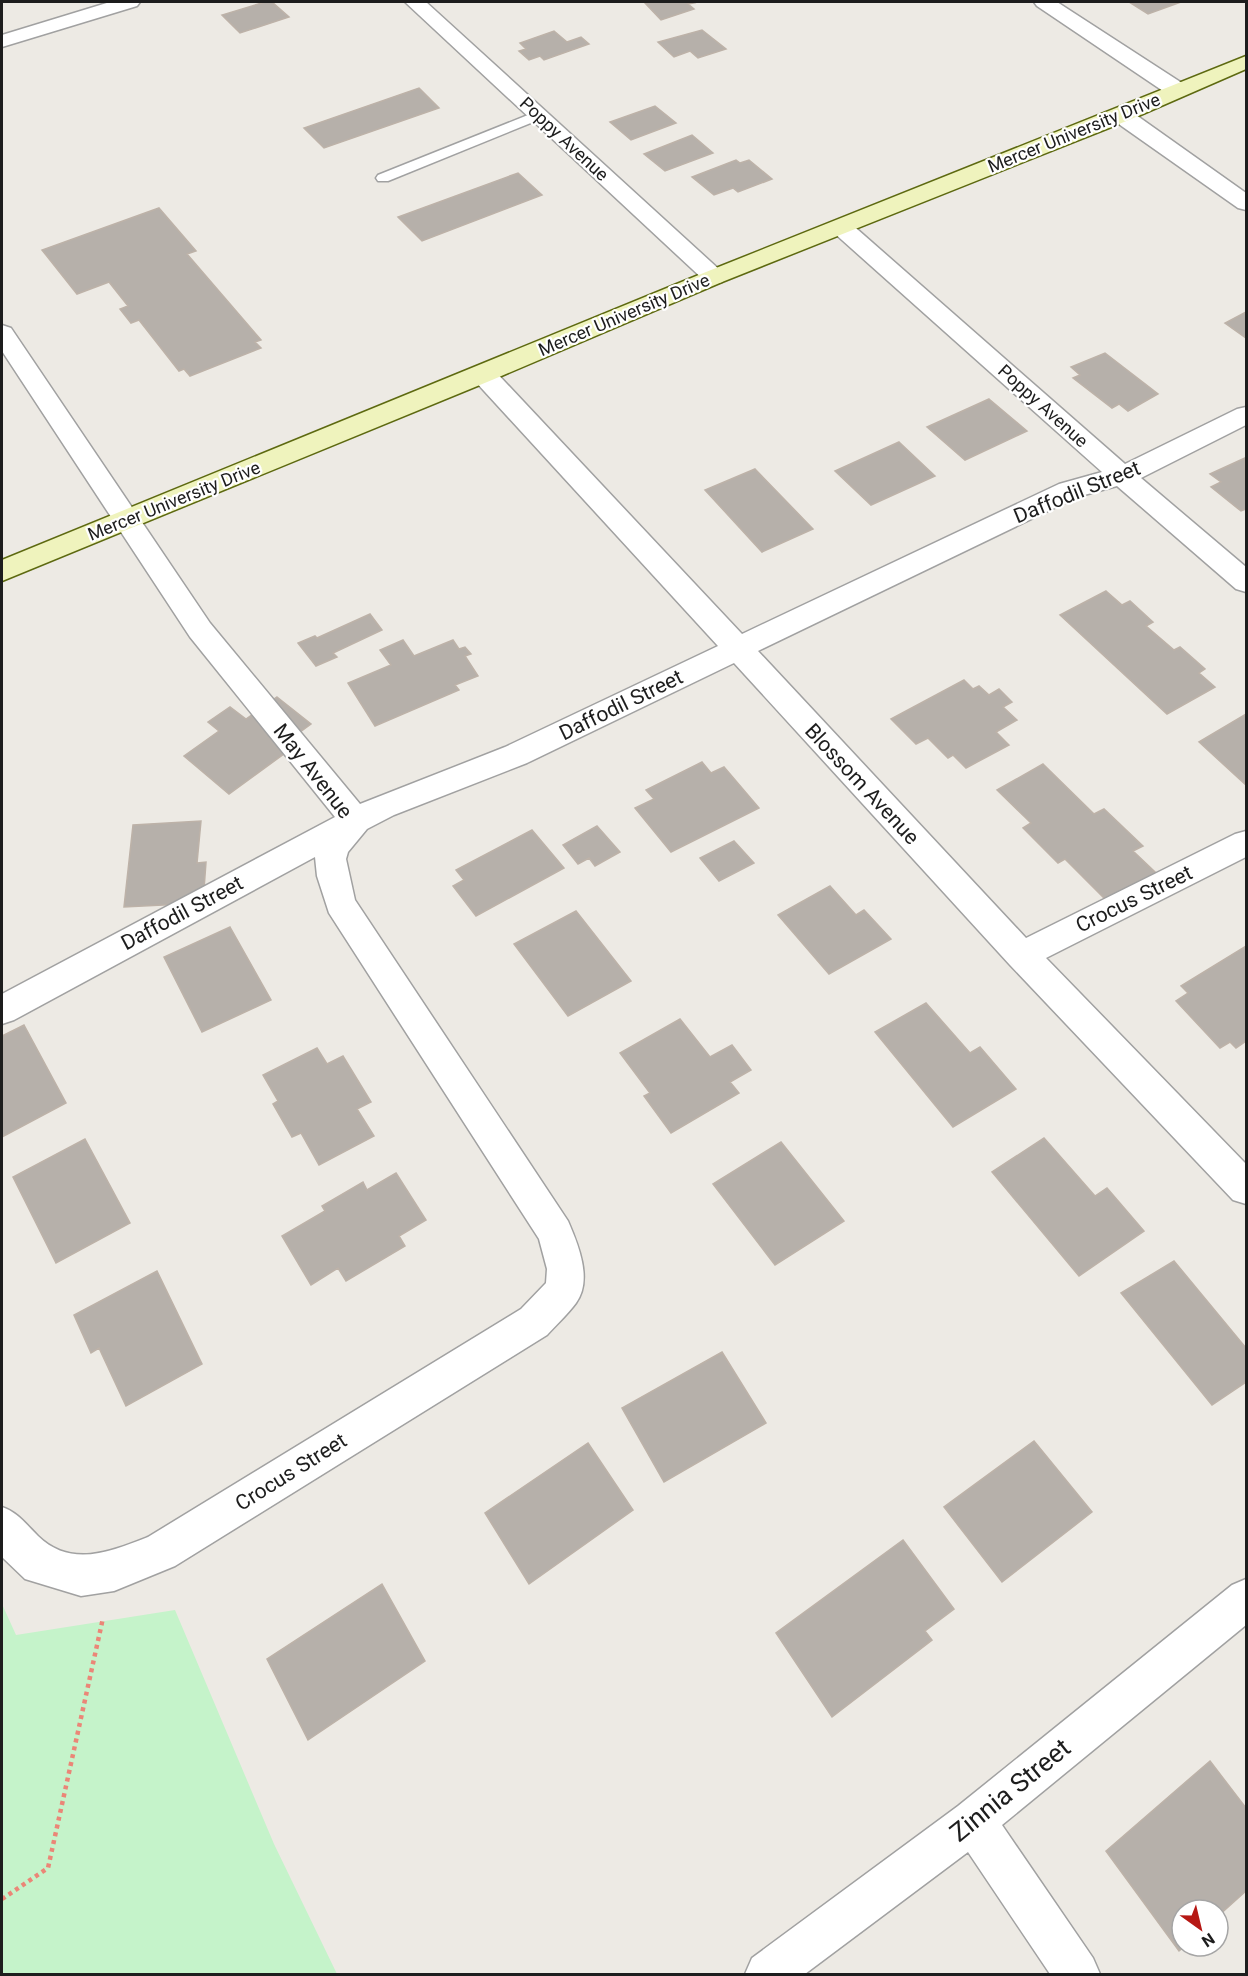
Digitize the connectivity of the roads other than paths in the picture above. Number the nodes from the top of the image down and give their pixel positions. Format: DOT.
graph roads {
  1 [pos="130,2"];
  2 [pos="414,2"];
  3 [pos="1044,2"];
  4 [pos="2,41"];
  5 [pos="1246,62"];
  6 [pos="1177,90"];
  7 [pos="538,115"];
  8 [pos="1121,116"];
  9 [pos="383,178"];
  10 [pos="1246,203"];
  11 [pos="841,227"];
  12 [pos="714,277"];
  13 [pos="2,333"];
  14 [pos="483,374"];
  15 [pos="1246,415"];
  16 [pos="1122,476"];
  17 [pos="128,521"];
  18 [pos="2,571"];
  19 [pos="1246,582"];
  20 [pos="736,648"];
  21 [pos="356,821"];
  22 [pos="1246,843"];
  23 [pos="1022,955"];
  24 [pos="2,1010"];
  25 [pos="1246,1188"];
  26 [pos="564,1290"];
  27 [pos="2,1529"];
  28 [pos="1246,1599"];
  29 [pos="973,1821"];
  30 [pos="768,1974"];
  31 [pos="1077,1974"];
  1 -- 4 [label="street"];
  2 -- 7 [label="street, Poppy Avenue"];
  3 -- 6 [label="street"];
  5 -- 6 [label="main road, Mercer University Drive"];
  6 -- 8 [label="main road, Mercer University Drive"];
  7 -- 9 [label="lane"];
  7 -- 12 [label="street, Poppy Avenue"];
  8 -- 10 [label="street"];
  8 -- 11 [label="main road, Mercer University Drive"];
  11 -- 12 [label="main road, Mercer University Drive"];
  11 -- 16 [label="street, Poppy Avenue"];
  12 -- 14 [label="main road, Mercer University Drive"];
  13 -- 17 [label="street, May Avenue"];
  14 -- 17 [label="main road, Mercer University Drive"];
  14 -- 20 [label="street, Blossom Avenue"];
  15 -- 16 [label="street, Daffodil Street"];
  16 -- 19 [label="street, Poppy Avenue"];
  16 -- 20 [label="street, Daffodil Street"];
  17 -- 18 [label="main road, Mercer University Drive"];
  17 -- 21 [label="street, May Avenue"];
  20 -- 21 [label="street, Daffodil Street"];
  20 -- 23 [label="street, Blossom Avenue"];
  21 -- 24 [label="street, Daffodil Street"];
  21 -- 26 [label="street, May Avenue"];
  22 -- 23 [label="street, Crocus Street"];
  23 -- 25 [label="street, Blossom Avenue"];
  26 -- 27 [label="street, Crocus Street"];
  28 -- 29 [label="street, Zinnia Street"];
  29 -- 30 [label="street, Zinnia Street"];
  29 -- 31 [label="street"];
}
